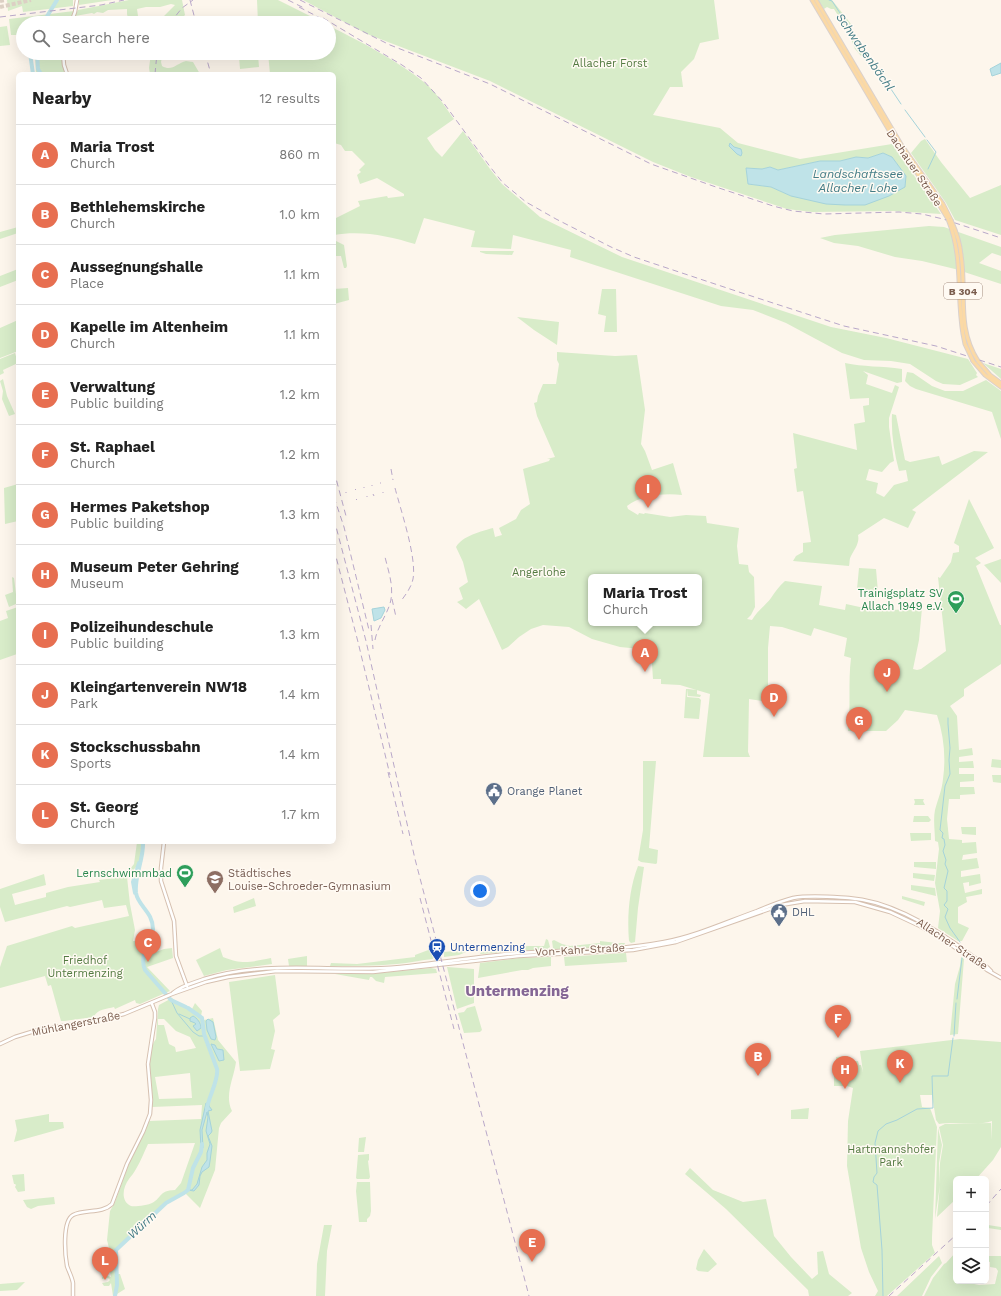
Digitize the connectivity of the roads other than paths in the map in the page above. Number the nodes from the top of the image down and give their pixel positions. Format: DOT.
graph roads {
  1 [pos="77,0"];
  2 [pos="812,0"];
  3 [pos="816,0"];
  4 [pos="74,16"];
  5 [pos="64,60"];
  6 [pos="66,72"];
  7 [pos="927,184"];
  8 [pos="949,219"];
  9 [pos="1001,383"];
  10 [pos="1001,387"];
  11 [pos="164,844"];
  12 [pos="793,900"];
  13 [pos="1001,978"];
  14 [pos="188,987"];
  15 [pos="152,1004"];
  16 [pos="0,1044"];
  17 [pos="73,1296"];
  1 -- 4 [label="main road"];
  2 -- 7 [label="main road, Dachauer Straße / B 304"];
  3 -- 7 [label="main road, Dachauer Straße / B 304"];
  5 -- 6 [label="main road"];
  7 -- 8 [label="main road, Dachauer Straße / B 304"];
  8 -- 9 [label="main road, Dachauer Straße / B 304, bridge"];
  8 -- 10 [label="main road, Dachauer Straße / B 304, bridge"];
  11 -- 14 [label="main road"];
  12 -- 13 [label="main road, Allacher Straße"];
  12 -- 14 [label="main road, Von-Kahr-Straße"];
  14 -- 15 [label="main road, Von-Kahr-Straße"];
  15 -- 16 [label="main road, Mühlangerstraße"];
  15 -- 17 [label="main road"];
}
